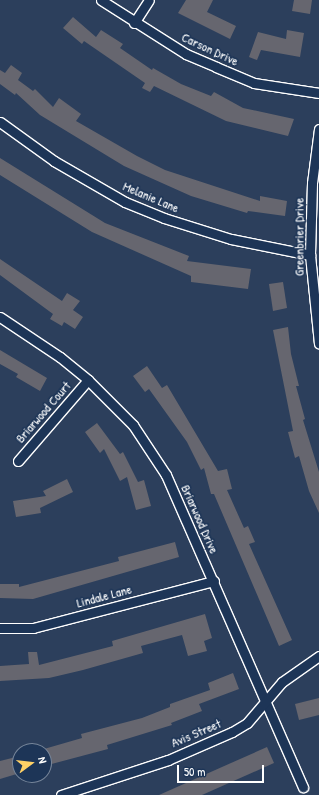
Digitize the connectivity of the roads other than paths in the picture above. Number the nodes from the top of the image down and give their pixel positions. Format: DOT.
graph roads {
  1 [pos="101,0"];
  2 [pos="149,0"];
  3 [pos="134,23"];
  4 [pos="319,93"];
  5 [pos="0,122"];
  6 [pos="319,129"];
  7 [pos="310,255"];
  8 [pos="0,317"];
  9 [pos="319,344"];
  10 [pos="88,380"];
  11 [pos="18,461"];
  12 [pos="214,581"];
  13 [pos="0,628"];
  14 [pos="319,656"];
  15 [pos="266,700"];
  16 [pos="302,787"];
  17 [pos="61,795"];
  1 -- 3 [label="street, Carson Drive"];
  2 -- 3 [label="street"];
  3 -- 4 [label="street, Carson Drive"];
  5 -- 7 [label="street, Melanie Lane"];
  6 -- 7 [label="street, Greenbrier Drive"];
  7 -- 9 [label="street, Greenbrier Drive"];
  8 -- 10 [label="street, Briarwood Drive"];
  10 -- 11 [label="street, Briarwood Court"];
  10 -- 12 [label="street, Briarwood Drive"];
  12 -- 13 [label="street, Lindale Lane"];
  12 -- 15 [label="street, Briarwood Drive"];
  14 -- 15 [label="street, Avis Street"];
  15 -- 16 [label="street, Briarwood Drive"];
  15 -- 17 [label="street, Avis Street"];
}
